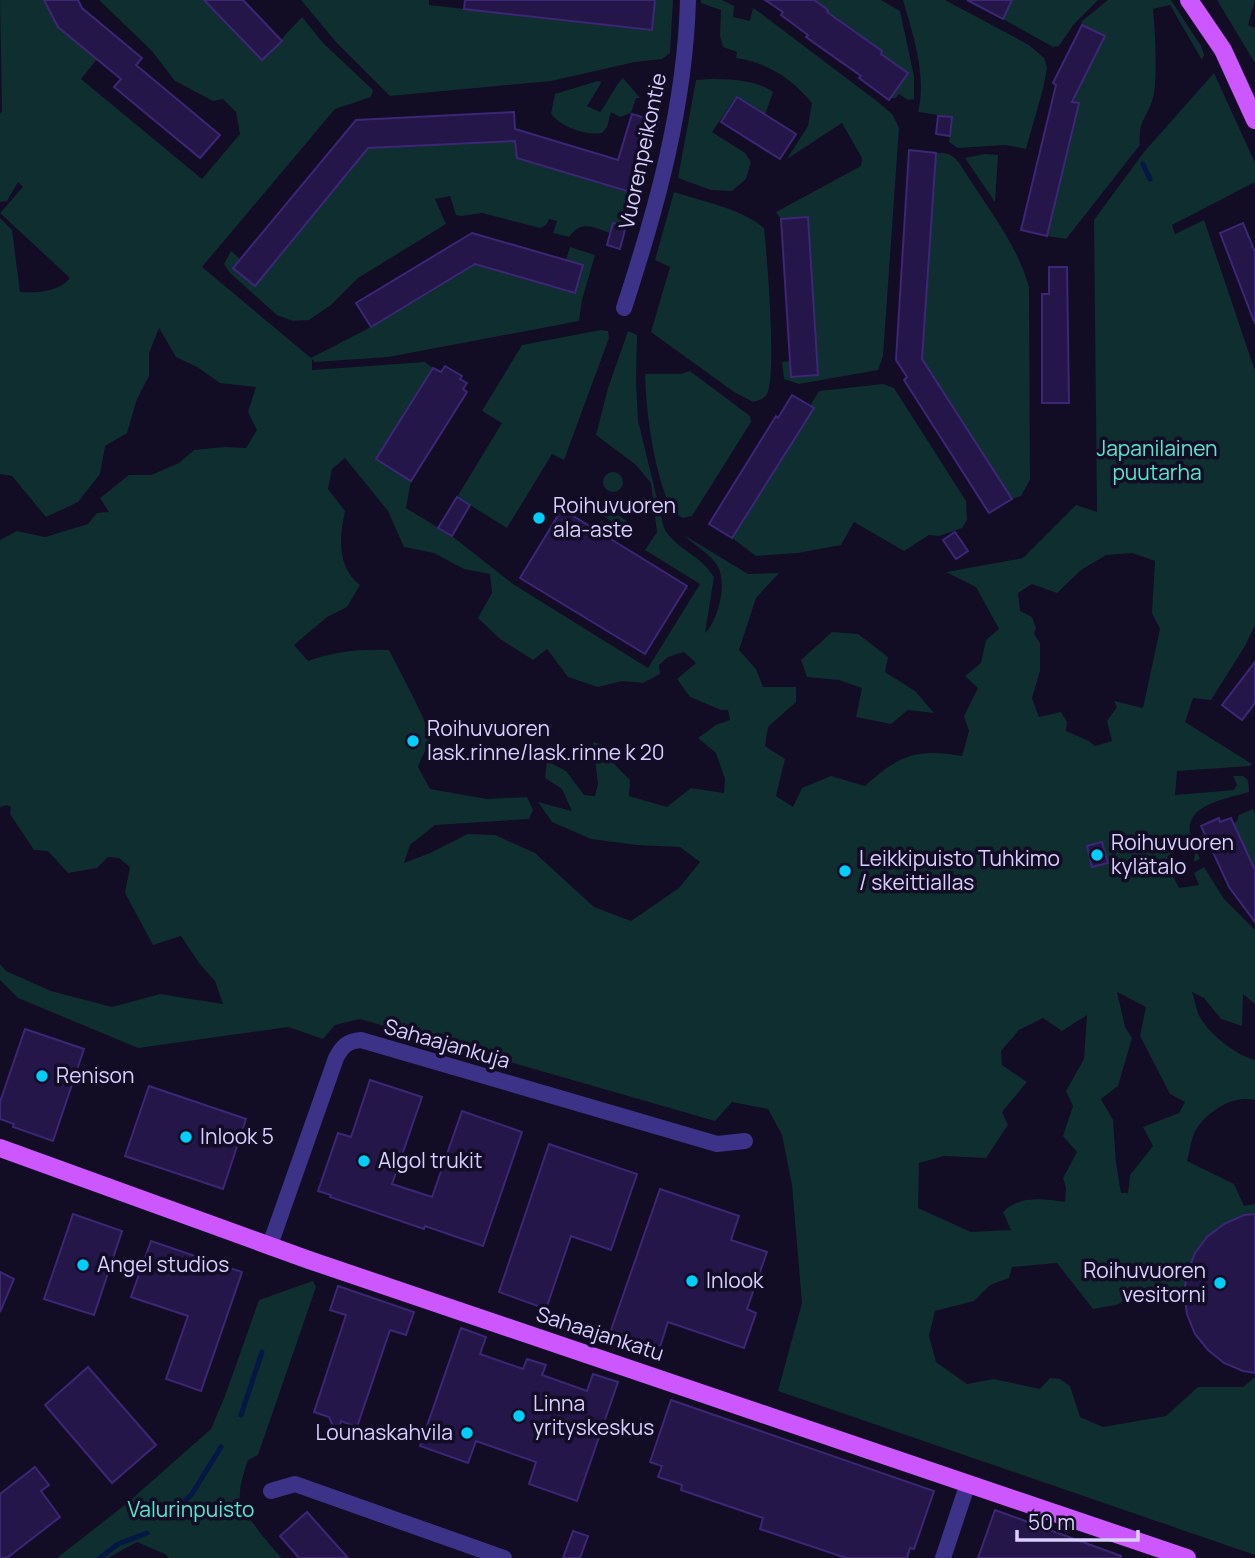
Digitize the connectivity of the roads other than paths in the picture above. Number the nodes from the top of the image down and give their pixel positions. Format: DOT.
graph roads {
  1 [pos="688,0"];
  2 [pos="1189,0"];
  3 [pos="1255,120"];
  4 [pos="624,308"];
  5 [pos="745,1141"];
  6 [pos="0,1148"];
  7 [pos="270,1245"];
  8 [pos="968,1483"];
  9 [pos="271,1491"];
  10 [pos="504,1558"];
  11 [pos="943,1558"];
  12 [pos="1187,1558"];
  1 -- 4 [label="street, Vuorenpeikontie"];
  2 -- 3 [label="main road"];
  5 -- 7 [label="street, Sahaajankuja"];
  6 -- 7 [label="main road, Sahaajankatu"];
  7 -- 8 [label="main road, Sahaajankatu"];
  8 -- 11 [label="street"];
  8 -- 12 [label="main road, Sahaajankatu"];
  9 -- 10 [label="street"];
}
